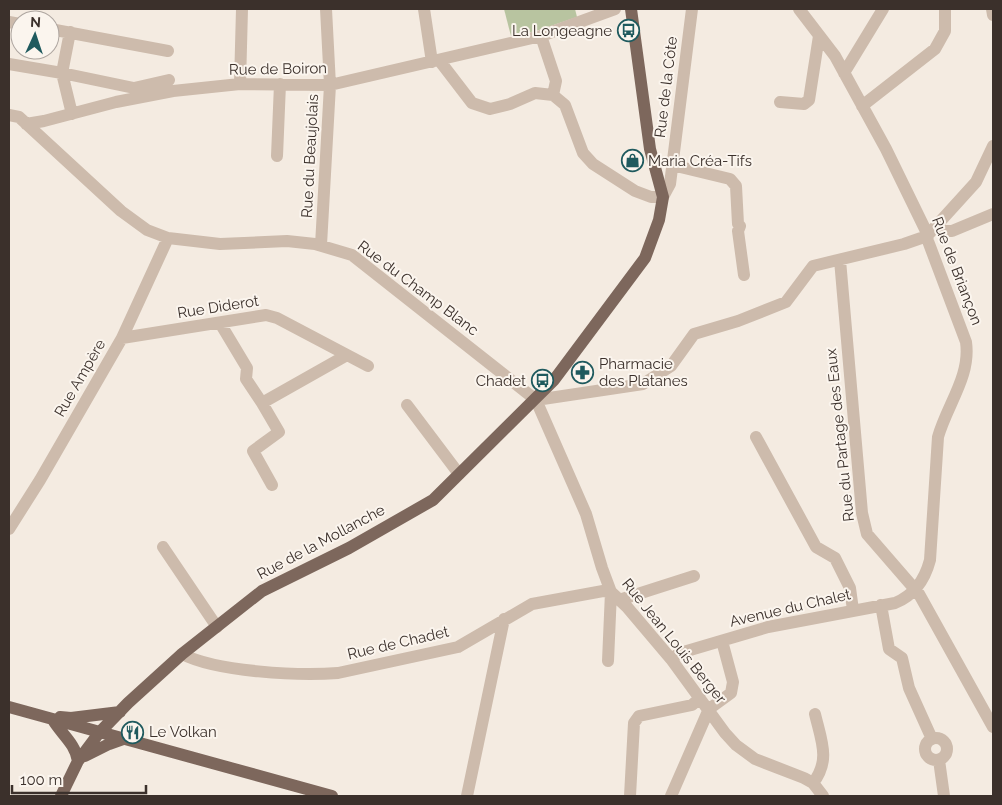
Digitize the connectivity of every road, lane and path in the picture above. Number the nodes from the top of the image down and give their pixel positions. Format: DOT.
graph roads {
  1 [pos="242,9"];
  2 [pos="326,9"];
  3 [pos="424,9"];
  4 [pos="615,9"];
  5 [pos="631,9"];
  6 [pos="692,9"];
  7 [pos="799,9"];
  8 [pos="883,9"];
  9 [pos="945,9"];
  10 [pos="992,9"];
  11 [pos="588,13"];
  12 [pos="993,15"];
  13 [pos="60,30"];
  14 [pos="70,32"];
  15 [pos="541,36"];
  16 [pos="819,36"];
  17 [pos="168,51"];
  18 [pos="436,61"];
  19 [pos="9,64"];
  20 [pos="62,73"];
  21 [pos="844,73"];
  22 [pos="169,80"];
  23 [pos="240,84"];
  24 [pos="280,84"];
  25 [pos="330,85"];
  26 [pos="553,95"];
  27 [pos="780,102"];
  28 [pos="862,106"];
  29 [pos="72,114"];
  30 [pos="9,115"];
  31 [pos="26,124"];
  32 [pos="993,146"];
  33 [pos="277,156"];
  34 [pos="672,166"];
  35 [pos="663,198"];
  36 [pos="993,214"];
  37 [pos="931,232"];
  38 [pos="168,238"];
  39 [pos="320,245"];
  40 [pos="840,260"];
  41 [pos="744,275"];
  42 [pos="220,323"];
  43 [pos="122,338"];
  44 [pos="347,355"];
  45 [pos="368,366"];
  46 [pos="536,400"];
  47 [pos="262,403"];
  48 [pos="406,405"];
  49 [pos="756,437"];
  50 [pos="459,474"];
  51 [pos="272,485"];
  52 [pos="9,528"];
  53 [pos="163,547"];
  54 [pos="694,576"];
  55 [pos="915,590"];
  56 [pos="615,596"];
  57 [pos="881,605"];
  58 [pos="853,610"];
  59 [pos="504,619"];
  60 [pos="216,627"];
  61 [pos="722,641"];
  62 [pos="182,654"];
  63 [pos="672,659"];
  64 [pos="608,662"];
  65 [pos="700,698"];
  66 [pos="9,707"];
  67 [pos="709,710"];
  68 [pos="120,712"];
  69 [pos="816,714"];
  70 [pos="49,718"];
  71 [pos="993,728"];
  72 [pos="99,733"];
  73 [pos="122,739"];
  74 [pos="80,759"];
  75 [pos="813,783"];
  76 [pos="61,796"];
  77 [pos="332,796"];
  78 [pos="467,796"];
  79 [pos="630,796"];
  80 [pos="672,796"];
  81 [pos="823,796"];
  82 [pos="944,796"];
  1 -- 23 [label="street"];
  2 -- 25 [label="street, Rue du Beaujolais"];
  3 -- 18 [label="street"];
  4 -- 11 [label="street, Rue de Boiron"];
  5 -- 35 [label="main road"];
  6 -- 34 [label="street, Rue de la Côte"];
  7 -- 16 [label="street, Rue de Briançon"];
  8 -- 21 [label="street"];
  9 -- 28 [label="street"];
  10 -- 12 [label="street"];
  11 -- 15 [label="street, Rue de Boiron"];
  13 -- 14 [label="street"];
  14 -- 17 [label="street"];
  14 -- 20 [label="street"];
  15 -- 18 [label="street, Rue de Boiron"];
  15 -- 26 [label="street"];
  16 -- 21 [label="street, Rue de Briançon"];
  16 -- 27 [label="street"];
  18 -- 25 [label="street, Rue de Boiron"];
  18 -- 26 [label="street"];
  19 -- 20 [label="street"];
  20 -- 22 [label="street"];
  20 -- 29 [label="street"];
  21 -- 28 [label="street, Rue de Briançon"];
  23 -- 24 [label="street, Rue de Boiron"];
  23 -- 29 [label="street, Rue de Boiron"];
  24 -- 25 [label="street, Rue de Boiron"];
  24 -- 33 [label="street"];
  25 -- 39 [label="street, Rue du Beaujolais"];
  26 -- 35 [label="street"];
  28 -- 37 [label="street, Rue de Briançon"];
  29 -- 31 [label="street, Rue de Boiron"];
  30 -- 31 [label="street, Rue du Champ Blanc"];
  31 -- 38 [label="street, Rue du Champ Blanc"];
  32 -- 37 [label="street"];
  34 -- 35 [label="street, Rue de la Côte"];
  34 -- 41 [label="street"];
  35 -- 46 [label="main road, Rue de la Mollanche"];
  36 -- 37 [label="street"];
  37 -- 40 [label="street"];
  37 -- 55 [label="street, Rue de Briançon"];
  38 -- 39 [label="street, Rue du Champ Blanc"];
  38 -- 43 [label="street, Rue Ampère"];
  39 -- 46 [label="street, Rue du Champ Blanc"];
  40 -- 46 [label="street"];
  40 -- 55 [label="street, Rue du Partage des Eaux"];
  42 -- 43 [label="street, Rue Diderot"];
  42 -- 44 [label="street, Rue Diderot"];
  42 -- 47 [label="street"];
  43 -- 52 [label="street, Rue Ampère"];
  44 -- 45 [label="street, Rue Diderot"];
  44 -- 47 [label="street"];
  46 -- 50 [label="main road, Rue de la Mollanche"];
  46 -- 56 [label="street, Rue Jean Louis Berger"];
  47 -- 51 [label="street"];
  48 -- 50 [label="street"];
  49 -- 58 [label="street"];
  50 -- 60 [label="main road, Rue de la Mollanche"];
  53 -- 60 [label="street"];
  54 -- 56 [label="street, Rue de Chadet"];
  55 -- 57 [label="street, Avenue du Chalet"];
  55 -- 71 [label="street"];
  56 -- 59 [label="street, Rue de Chadet"];
  56 -- 63 [label="street, Rue Jean Louis Berger"];
  56 -- 64 [label="street"];
  57 -- 58 [label="street, Avenue du Chalet"];
  57 -- 82 [label="street"];
  58 -- 61 [label="street, Avenue du Chalet"];
  59 -- 62 [label="street, Rue de Chadet"];
  59 -- 78 [label="street"];
  60 -- 62 [label="main road, Rue de la Mollanche"];
  61 -- 63 [label="street, Avenue du Chalet"];
  61 -- 67 [label="street"];
  62 -- 68 [label="main road, Rue de la Mollanche"];
  63 -- 65 [label="street, Rue Jean Louis Berger"];
  65 -- 67 [label="street, Rue Jean Louis Berger"];
  65 -- 79 [label="street"];
  66 -- 70 [label="main road"];
  67 -- 75 [label="street, Rue Jean Louis Berger"];
  67 -- 80 [label="street"];
  68 -- 70 [label="main road"];
  68 -- 72 [label="main road, Rue de la Mollanche"];
  69 -- 75 [label="street"];
  70 -- 72 [label="main road"];
  70 -- 74 [label="main road"];
  72 -- 73 [label="main road"];
  72 -- 74 [label="main road, Rue de la Mollanche"];
  73 -- 74 [label="main road"];
  73 -- 77 [label="main road"];
  74 -- 76 [label="main road, Rue de la Mollanche"];
  75 -- 81 [label="street, Rue Jean Louis Berger"];
}
